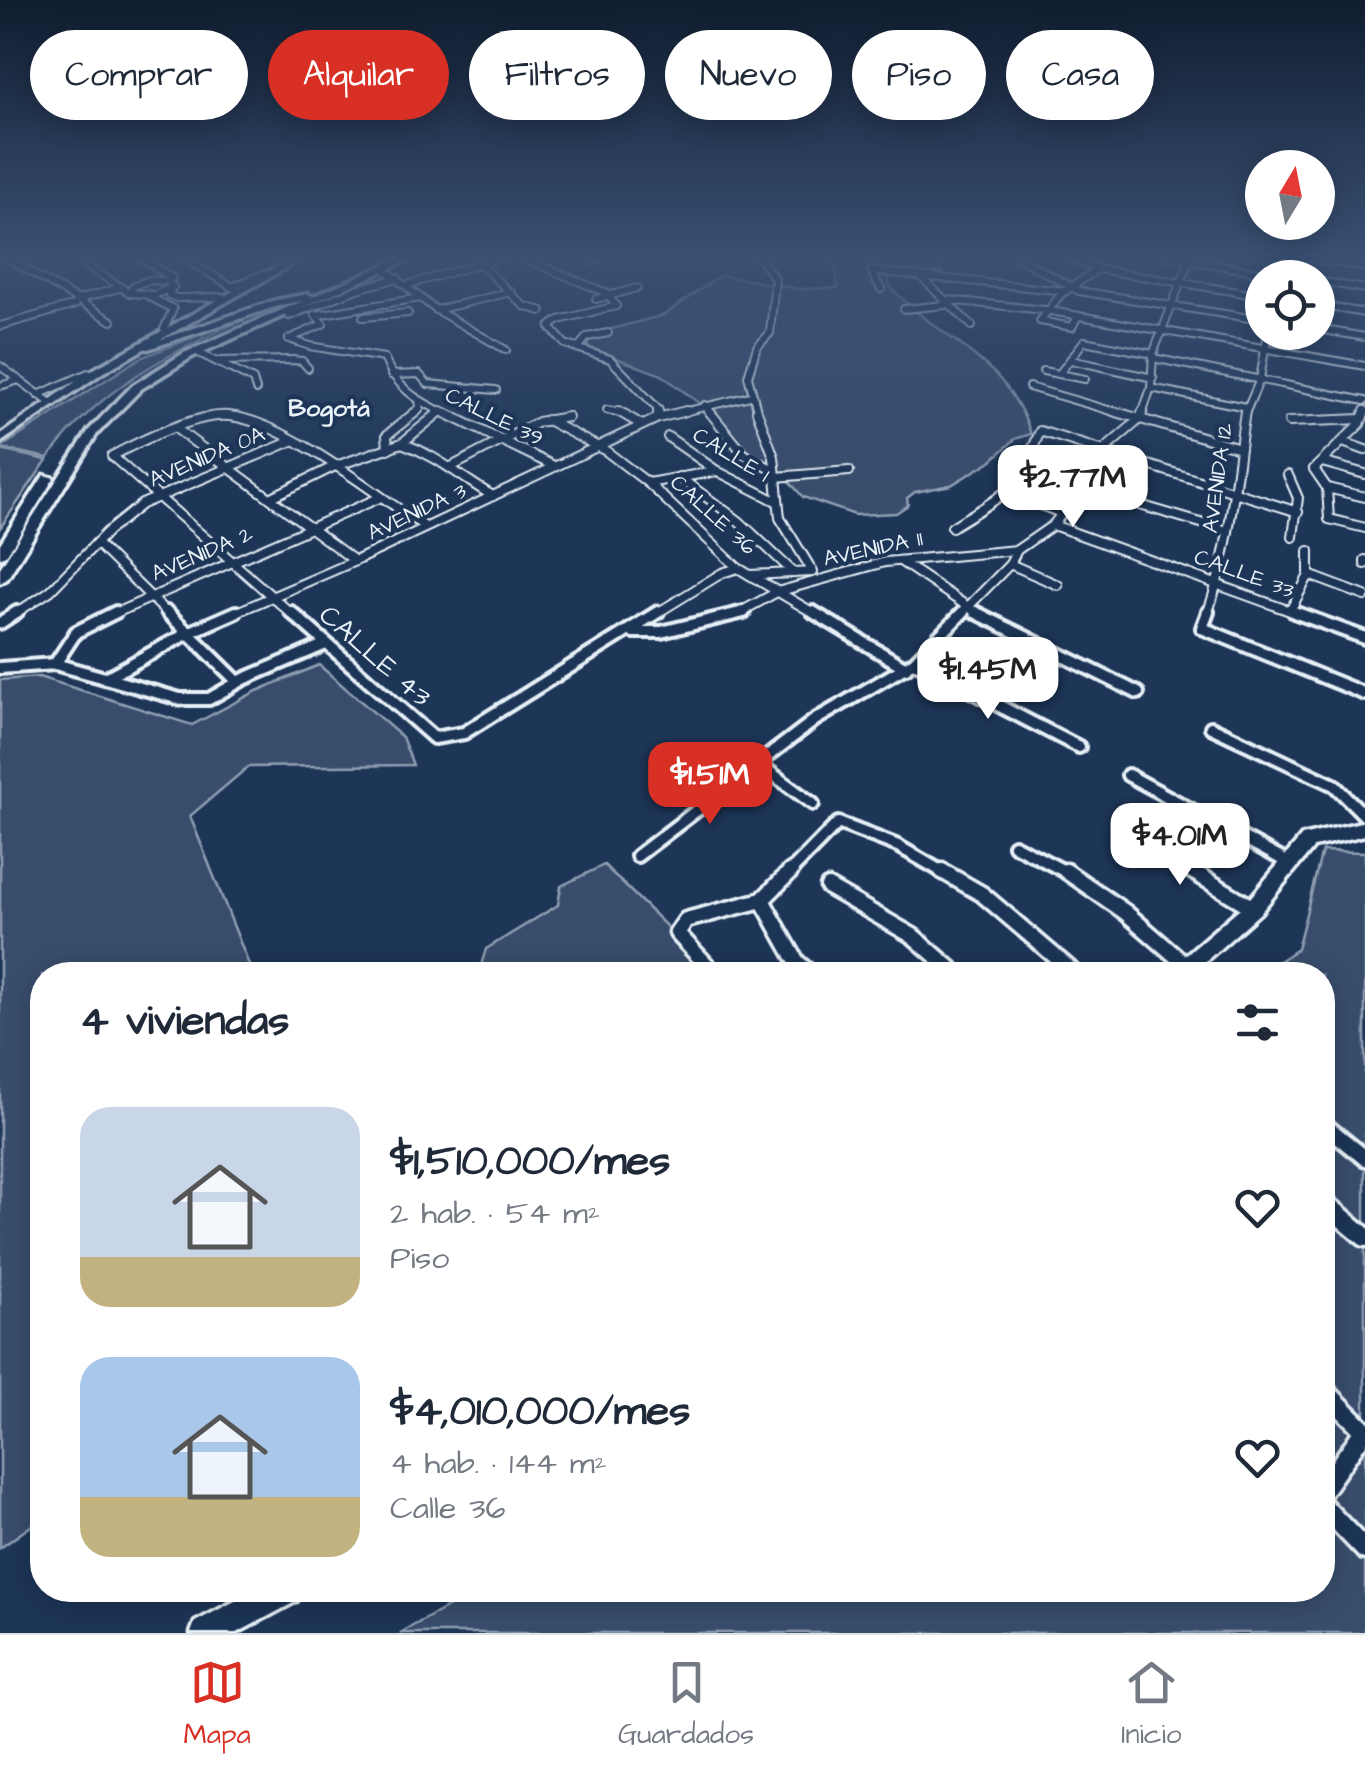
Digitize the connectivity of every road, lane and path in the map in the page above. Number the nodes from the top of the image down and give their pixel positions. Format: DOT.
graph roads {
  1 [pos="158,332"];
  2 [pos="171,332"];
  3 [pos="190,332"];
  4 [pos="232,332"];
  5 [pos="237,332"];
  6 [pos="306,332"];
  7 [pos="475,332"];
  8 [pos="555,332"];
  9 [pos="770,332"];
  10 [pos="1164,332"];
  11 [pos="1165,332"];
  12 [pos="1337,332"];
  13 [pos="608,333"];
  14 [pos="1365,337"];
  15 [pos="1245,345"];
  16 [pos="144,348"];
  17 [pos="578,348"];
  18 [pos="506,350"];
  19 [pos="1264,350"];
  20 [pos="1275,350"];
  21 [pos="195,351"];
  22 [pos="1153,356"];
  23 [pos="1071,360"];
  24 [pos="217,361"];
  25 [pos="0,366"];
  26 [pos="1094,366"];
  27 [pos="1365,366"];
  28 [pos="308,368"];
  29 [pos="1043,370"];
  30 [pos="1059,374"];
  31 [pos="390,376"];
  32 [pos="1260,379"];
  33 [pos="19,380"];
  34 [pos="1152,383"];
  35 [pos="0,386"];
  36 [pos="1029,388"];
  37 [pos="256,390"];
  38 [pos="496,390"];
  39 [pos="750,396"];
  40 [pos="43,398"];
  41 [pos="419,400"];
  42 [pos="1365,401"];
  43 [pos="705,404"];
  44 [pos="1246,408"];
  45 [pos="607,410"];
  46 [pos="441,411"];
  47 [pos="1312,412"];
  48 [pos="568,417"];
  49 [pos="658,418"];
  50 [pos="1140,419"];
  51 [pos="547,420"];
  52 [pos="1331,420"];
  53 [pos="1363,420"];
  54 [pos="1289,422"];
  55 [pos="642,425"];
  56 [pos="178,430"];
  57 [pos="0,437"];
  58 [pos="668,437"];
  59 [pos="500,440"];
  60 [pos="292,441"];
  61 [pos="1344,442"];
  62 [pos="402,443"];
  63 [pos="597,446"];
  64 [pos="1104,448"];
  65 [pos="1240,448"];
  66 [pos="388,449"];
  67 [pos="1365,450"];
  68 [pos="1322,462"];
  69 [pos="226,466"];
  70 [pos="554,466"];
  71 [pos="333,467"];
  72 [pos="451,467"];
  73 [pos="716,471"];
  74 [pos="849,471"];
  75 [pos="776,474"];
  76 [pos="1365,474"];
  77 [pos="1288,476"];
  78 [pos="679,477"];
  79 [pos="648,483"];
  80 [pos="1082,488"];
  81 [pos="1327,488"];
  82 [pos="1232,490"];
  83 [pos="1006,492"];
  84 [pos="156,496"];
  85 [pos="493,496"];
  86 [pos="1365,497"];
  87 [pos="270,498"];
  88 [pos="380,498"];
  89 [pos="776,501"];
  90 [pos="1298,512"];
  91 [pos="1062,513"];
  92 [pos="1053,525"];
  93 [pos="424,526"];
  94 [pos="952,527"];
  95 [pos="309,528"];
  96 [pos="1365,528"];
  97 [pos="1228,531"];
  98 [pos="1293,537"];
  99 [pos="96,543"];
  100 [pos="1016,550"];
  101 [pos="1309,551"];
  102 [pos="0,554"];
  103 [pos="231,560"];
  104 [pos="355,561"];
  105 [pos="900,561"];
  106 [pos="1010,564"];
  107 [pos="738,568"];
  108 [pos="794,574"];
  109 [pos="750,575"];
  110 [pos="1309,575"];
  111 [pos="817,576"];
  112 [pos="0,579"];
  113 [pos="1218,583"];
  114 [pos="1058,585"];
  115 [pos="778,592"];
  116 [pos="150,596"];
  117 [pos="1365,596"];
  118 [pos="274,598"];
  119 [pos="964,608"];
  120 [pos="1291,609"];
  121 [pos="0,623"];
  122 [pos="633,632"];
  123 [pos="188,633"];
  124 [pos="1365,638"];
  125 [pos="326,644"];
  126 [pos="54,664"];
  127 [pos="910,665"];
  128 [pos="0,668"];
  129 [pos="106,678"];
  130 [pos="238,682"];
  131 [pos="1138,693"];
  132 [pos="1365,694"];
  133 [pos="1211,727"];
  134 [pos="1079,748"];
  135 [pos="758,764"];
  136 [pos="1128,775"];
  137 [pos="813,804"];
  138 [pos="1365,816"];
  139 [pos="1365,828"];
  140 [pos="1130,834"];
  141 [pos="1014,844"];
  142 [pos="636,856"];
  143 [pos="1287,862"];
  144 [pos="828,887"];
  145 [pos="762,900"];
  146 [pos="1253,908"];
  147 [pos="704,962"];
  148 [pos="798,962"];
  149 [pos="946,962"];
  150 [pos="1062,962"];
  151 [pos="1172,962"];
  152 [pos="1189,962"];
  153 [pos="1335,1134"];
  154 [pos="1365,1158"];
  155 [pos="1335,1211"];
  156 [pos="1365,1237"];
  157 [pos="1335,1401"];
  158 [pos="1365,1431"];
  159 [pos="1335,1473"];
  160 [pos="1335,1519"];
  161 [pos="1365,1550"];
  162 [pos="264,1602"];
  163 [pos="206,1633"];
  1 -- 40 [label="main road"];
  2 -- 16 [label="main road"];
  3 -- 16 [label="main road"];
  4 -- 102 [label="main road"];
  5 -- 21 [label="main road"];
  6 -- 31 [label="street, CALLE 39"];
  7 -- 18 [label="street"];
  8 -- 17 [label="street"];
  9 -- 39 [label="street"];
  10 -- 22 [label="street"];
  11 -- 15 [label="street"];
  12 -- 14 [label="street"];
  13 -- 17 [label="street"];
  16 -- 57 [label="main road"];
  17 -- 49 [label="street"];
  19 -- 32 [label="street, AVENIDA 12"];
  20 -- 27 [label="street"];
  21 -- 24 [label="street"];
  21 -- 112 [label="main road"];
  22 -- 23 [label="street"];
  22 -- 32 [label="street"];
  22 -- 34 [label="street"];
  23 -- 26 [label="street"];
  23 -- 30 [label="street"];
  24 -- 28 [label="street"];
  24 -- 37 [label="street"];
  25 -- 33 [label="street"];
  26 -- 30 [label="street"];
  26 -- 34 [label="street"];
  29 -- 30 [label="street"];
  31 -- 38 [label="street"];
  31 -- 41 [label="street, CALLE 39"];
  32 -- 42 [label="street"];
  32 -- 44 [label="street, AVENIDA 12"];
  33 -- 35 [label="street"];
  33 -- 40 [label="street"];
  34 -- 44 [label="street"];
  34 -- 50 [label="street"];
  36 -- 50 [label="street"];
  39 -- 43 [label="street, AVENIDA 3"];
  39 -- 75 [label="street"];
  40 -- 57 [label="main road"];
  41 -- 46 [label="street, CALLE 39"];
  41 -- 66 [label="street"];
  43 -- 49 [label="street, AVENIDA 3"];
  43 -- 75 [label="street"];
  44 -- 65 [label="street, AVENIDA 12"];
  45 -- 55 [label="street"];
  46 -- 59 [label="street, CALLE 39"];
  46 -- 62 [label="street"];
  47 -- 52 [label="street"];
  48 -- 51 [label="street"];
  49 -- 55 [label="street, AVENIDA 3"];
  50 -- 64 [label="street, AVENIDA 11"];
  50 -- 65 [label="street"];
  51 -- 59 [label="street"];
  51 -- 63 [label="street, CALLE 36"];
  52 -- 53 [label="street"];
  52 -- 54 [label="street"];
  53 -- 61 [label="street"];
  55 -- 63 [label="street, AVENIDA 3"];
  56 -- 60 [label="street"];
  56 -- 69 [label="street"];
  56 -- 84 [label="street, CALLE 43"];
  58 -- 73 [label="street, CALLE 1"];
  59 -- 70 [label="street, CALLE 39"];
  59 -- 72 [label="street"];
  60 -- 69 [label="street, AVENIDA 0A"];
  60 -- 71 [label="street"];
  61 -- 67 [label="street"];
  61 -- 68 [label="street"];
  62 -- 66 [label="street"];
  62 -- 72 [label="street"];
  63 -- 70 [label="street, AVENIDA 3"];
  63 -- 79 [label="street, CALLE 36"];
  64 -- 80 [label="street, AVENIDA 11"];
  64 -- 82 [label="street"];
  64 -- 83 [label="street"];
  65 -- 82 [label="street, AVENIDA 12"];
  66 -- 71 [label="street"];
  68 -- 76 [label="street"];
  68 -- 81 [label="street"];
  69 -- 84 [label="street, AVENIDA 0A"];
  69 -- 87 [label="street"];
  70 -- 85 [label="street, AVENIDA 3"];
  71 -- 87 [label="street"];
  71 -- 88 [label="street"];
  72 -- 85 [label="street"];
  73 -- 78 [label="street"];
  73 -- 89 [label="street, CALLE 1"];
  74 -- 75 [label="street"];
  75 -- 89 [label="street"];
  77 -- 90 [label="street"];
  78 -- 79 [label="street"];
  78 -- 108 [label="street"];
  79 -- 107 [label="street, CALLE 36"];
  80 -- 91 [label="street, AVENIDA 11"];
  80 -- 97 [label="street"];
  81 -- 86 [label="street"];
  81 -- 96 [label="street"];
  82 -- 90 [label="street"];
  82 -- 97 [label="street, AVENIDA 12"];
  83 -- 91 [label="street"];
  83 -- 94 [label="street"];
  84 -- 99 [label="street, AVENIDA 0A"];
  84 -- 103 [label="street, CALLE 43"];
  85 -- 93 [label="street, AVENIDA 3"];
  87 -- 95 [label="street"];
  88 -- 93 [label="street"];
  88 -- 95 [label="street, AVENIDA 2"];
  89 -- 111 [label="street"];
  90 -- 98 [label="street"];
  91 -- 92 [label="street, AVENIDA 11"];
  92 -- 100 [label="street, AVENIDA 11"];
  92 -- 113 [label="street, CALLE 33"];
  93 -- 104 [label="street, AVENIDA 3"];
  95 -- 103 [label="street, AVENIDA 2"];
  95 -- 104 [label="street"];
  97 -- 113 [label="street, AVENIDA 12"];
  99 -- 116 [label="street"];
  99 -- 121 [label="street, AVENIDA 0A"];
  100 -- 105 [label="street, AVENIDA 11"];
  100 -- 106 [label="street"];
  101 -- 110 [label="street"];
  103 -- 116 [label="street, AVENIDA 2"];
  103 -- 118 [label="street, CALLE 43"];
  104 -- 118 [label="street, AVENIDA 3"];
  105 -- 111 [label="street, AVENIDA 11"];
  105 -- 119 [label="street"];
  106 -- 114 [label="street"];
  106 -- 119 [label="street"];
  107 -- 109 [label="street, CALLE 36"];
  107 -- 122 [label="street, CALLE 43"];
  108 -- 109 [label="street"];
  108 -- 111 [label="street"];
  109 -- 115 [label="street, CALLE 36"];
  110 -- 117 [label="street"];
  110 -- 120 [label="street"];
  111 -- 115 [label="street, AVENIDA 11"];
  113 -- 120 [label="street, CALLE 33"];
  113 -- 132 [label="street, AVENIDA 12"];
  115 -- 122 [label="street, AVENIDA 11"];
  115 -- 127 [label="street, CALLE 36"];
  116 -- 123 [label="street"];
  116 -- 126 [label="street, AVENIDA 2"];
  118 -- 123 [label="street, AVENIDA 3"];
  118 -- 125 [label="street, CALLE 43"];
  119 -- 127 [label="street"];
  119 -- 131 [label="street"];
  120 -- 124 [label="street, CALLE 33"];
  122 -- 125 [label="street, CALLE 43"];
  123 -- 129 [label="street, AVENIDA 3"];
  123 -- 130 [label="street"];
  125 -- 130 [label="street"];
  126 -- 128 [label="street"];
  126 -- 129 [label="street"];
  127 -- 134 [label="street, CALLE 36"];
  127 -- 135 [label="street"];
  129 -- 130 [label="street"];
  133 -- 138 [label="street"];
  135 -- 137 [label="street"];
  135 -- 142 [label="street"];
  136 -- 143 [label="street"];
  139 -- 143 [label="main road"];
  140 -- 146 [label="street"];
  141 -- 151 [label="street"];
  143 -- 146 [label="main road"];
  144 -- 149 [label="street"];
  145 -- 147 [label="street"];
  145 -- 148 [label="street"];
  145 -- 150 [label="street"];
  146 -- 152 [label="main road"];
  153 -- 154 [label="street"];
  155 -- 156 [label="street"];
  157 -- 158 [label="street"];
  158 -- 159 [label="street"];
  160 -- 161 [label="street"];
  162 -- 163 [label="main road"];
}
